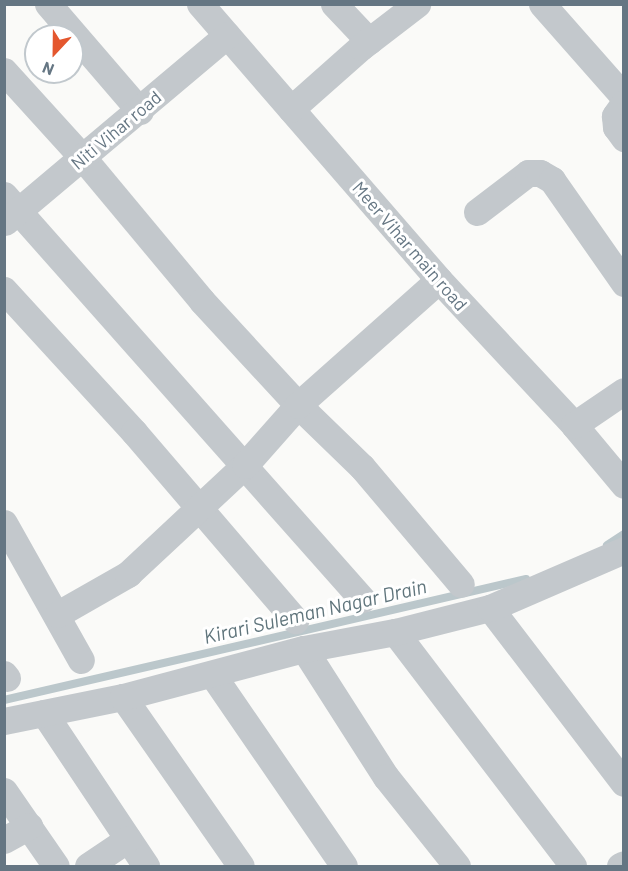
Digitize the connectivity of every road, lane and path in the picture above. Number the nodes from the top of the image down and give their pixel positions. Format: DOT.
graph roads {
  1 [pos="48,4"];
  2 [pos="200,4"];
  3 [pos="334,4"];
  4 [pos="417,4"];
  5 [pos="542,4"];
  6 [pos="227,35"];
  7 [pos="369,41"];
  8 [pos="4,71"];
  9 [pos="624,98"];
  10 [pos="624,103"];
  11 [pos="291,109"];
  12 [pos="140,111"];
  13 [pos="624,138"];
  14 [pos="83,158"];
  15 [pos="9,210"];
  16 [pos="477,212"];
  17 [pos="439,280"];
  18 [pos="624,283"];
  19 [pos="4,290"];
  20 [pos="624,391"];
  21 [pos="298,405"];
  22 [pos="574,425"];
  23 [pos="245,465"];
  24 [pos="624,484"];
  25 [pos="200,507"];
  26 [pos="4,523"];
  27 [pos="624,550"];
  28 [pos="461,584"];
  29 [pos="362,599"];
  30 [pos="490,608"];
  31 [pos="58,614"];
  32 [pos="296,620"];
  33 [pos="395,632"];
  34 [pos="304,649"];
  35 [pos="81,660"];
  36 [pos="212,674"];
  37 [pos="123,697"];
  38 [pos="44,713"];
  39 [pos="4,720"];
  40 [pos="624,783"];
  41 [pos="4,790"];
  42 [pos="29,826"];
  43 [pos="128,838"];
  44 [pos="4,840"];
  45 [pos="624,864"];
  46 [pos="56,867"];
  47 [pos="87,867"];
  48 [pos="146,867"];
  49 [pos="241,867"];
  50 [pos="344,867"];
  51 [pos="457,867"];
  52 [pos="573,867"];
  53 [pos="620,867"];
  1 -- 12 [label="street"];
  2 -- 6 [label="street, Meer Vihar main road"];
  3 -- 7 [label="street"];
  4 -- 7 [label="street"];
  5 -- 9 [label="street"];
  6 -- 11 [label="street, Meer Vihar main road"];
  6 -- 12 [label="street, Niti Vihar road"];
  7 -- 11 [label="street"];
  8 -- 14 [label="street"];
  10 -- 13 [label="street"];
  11 -- 17 [label="street, Meer Vihar main road"];
  12 -- 14 [label="street, Niti Vihar road"];
  14 -- 15 [label="street, Niti Vihar road"];
  14 -- 21 [label="street"];
  15 -- 23 [label="street"];
  16 -- 18 [label="street"];
  17 -- 21 [label="street"];
  17 -- 22 [label="street, Meer Vihar main road"];
  19 -- 25 [label="street"];
  20 -- 22 [label="street"];
  21 -- 23 [label="street"];
  21 -- 28 [label="street"];
  22 -- 24 [label="street, Meer Vihar main road"];
  23 -- 25 [label="street"];
  23 -- 29 [label="street"];
  25 -- 31 [label="street"];
  25 -- 32 [label="street"];
  26 -- 31 [label="street"];
  27 -- 30 [label="street"];
  30 -- 33 [label="street"];
  30 -- 40 [label="street"];
  31 -- 35 [label="street"];
  33 -- 34 [label="street"];
  33 -- 52 [label="street"];
  34 -- 36 [label="street"];
  34 -- 51 [label="street"];
  36 -- 37 [label="street"];
  36 -- 50 [label="street"];
  37 -- 38 [label="street"];
  37 -- 49 [label="street"];
  38 -- 39 [label="street"];
  38 -- 43 [label="street"];
  41 -- 42 [label="street"];
  42 -- 44 [label="street"];
  42 -- 46 [label="street"];
  43 -- 47 [label="street"];
  43 -- 48 [label="street"];
  45 -- 53 [label="street"];
}
